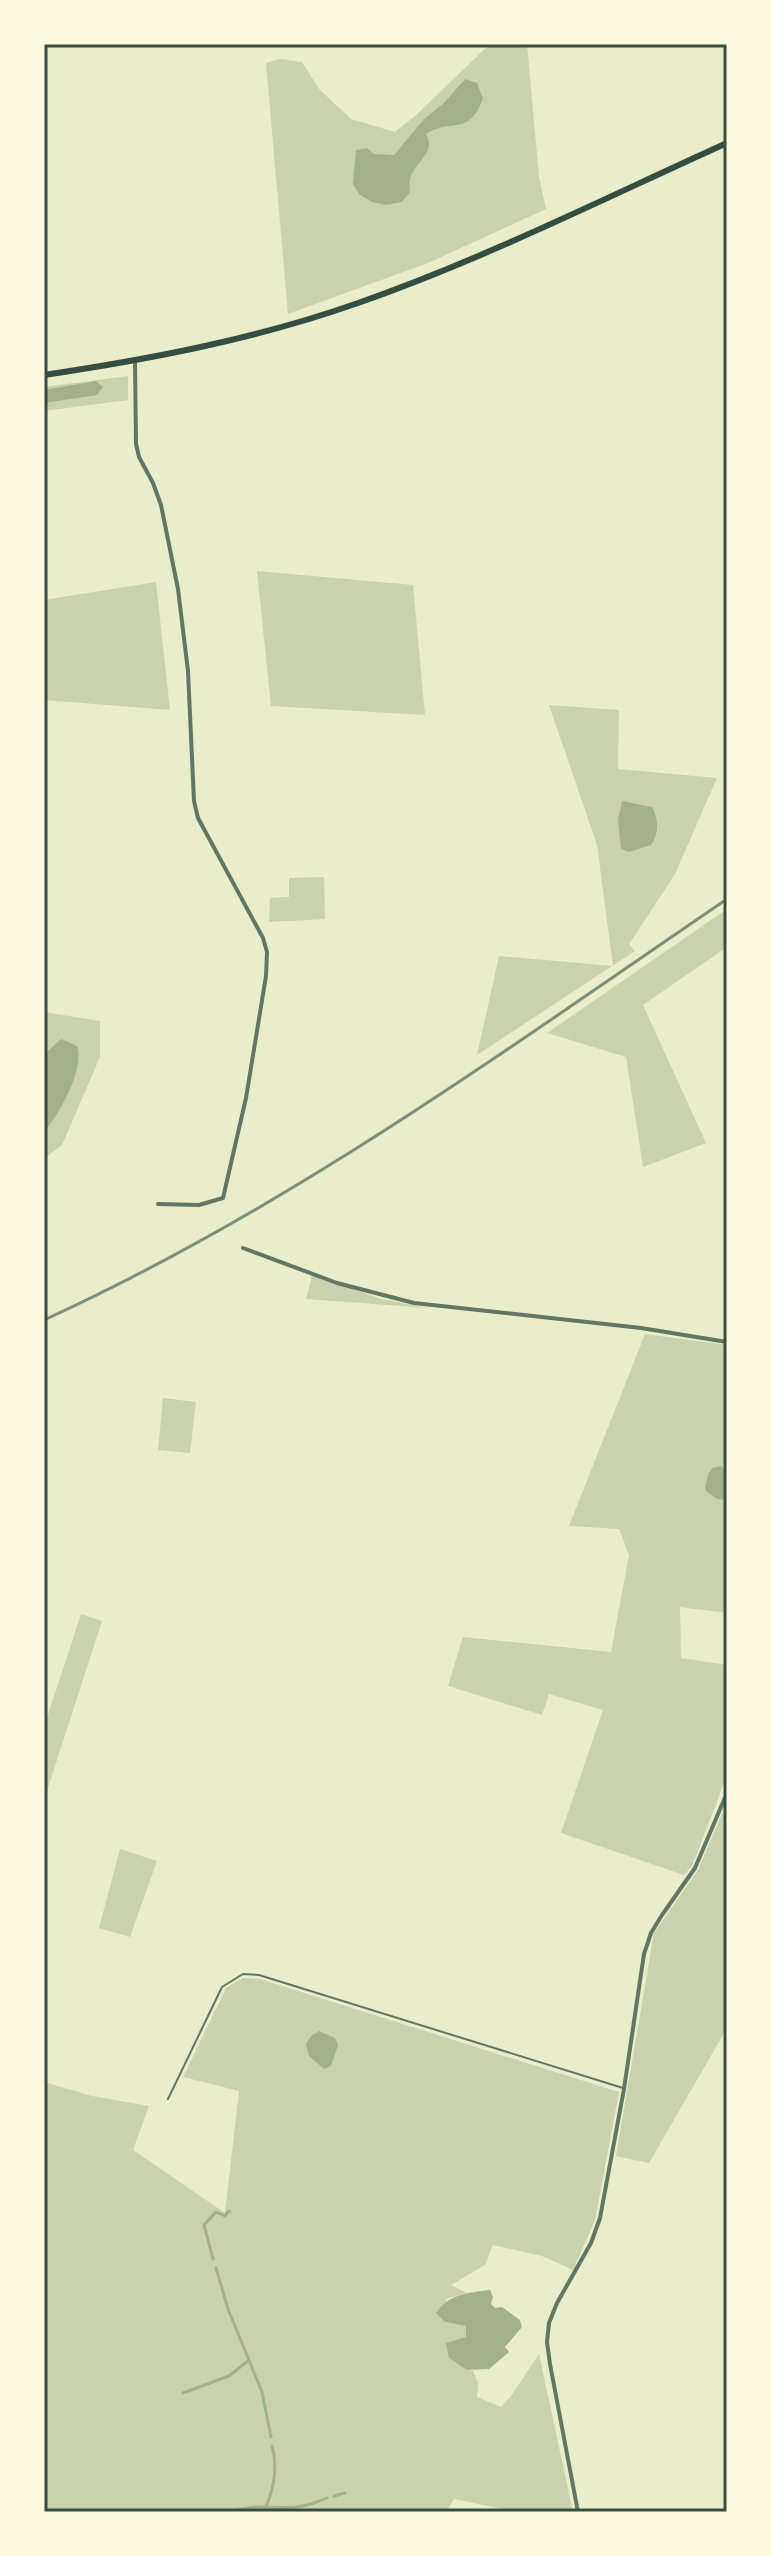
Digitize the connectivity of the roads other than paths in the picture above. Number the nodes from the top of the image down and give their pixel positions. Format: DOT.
graph roads {
  1 [pos="727,143"];
  2 [pos="135,362"];
  3 [pos="44,375"];
  4 [pos="158,1204"];
  5 [pos="243,1248"];
  6 [pos="727,1342"];
  7 [pos="727,1793"];
  8 [pos="624,2089"];
  9 [pos="168,2099"];
  10 [pos="578,2512"];
  1 -- 2 [label="main road"];
  2 -- 3 [label="main road"];
  2 -- 4 [label="street"];
  5 -- 6 [label="street"];
  7 -- 8 [label="street"];
  8 -- 9 [label="lane"];
  8 -- 10 [label="street"];
}
